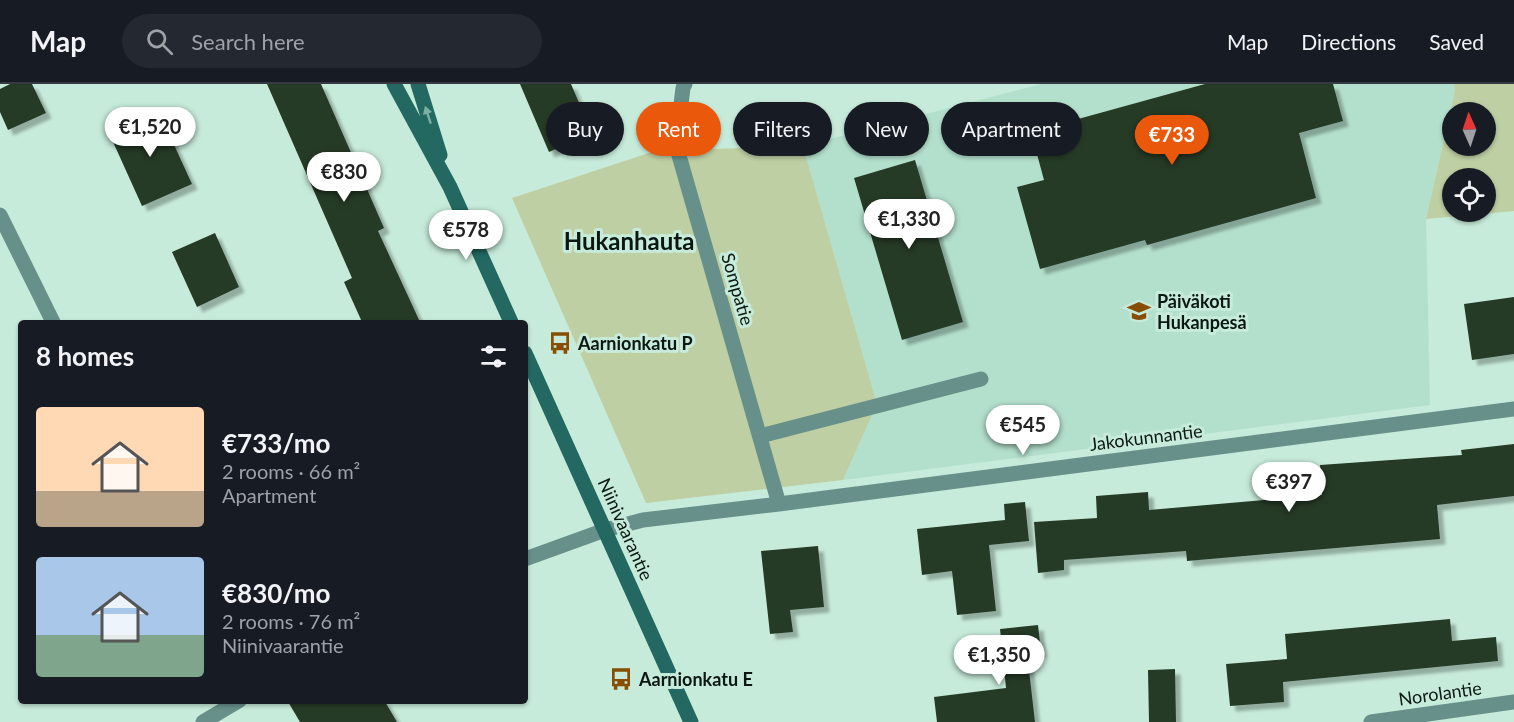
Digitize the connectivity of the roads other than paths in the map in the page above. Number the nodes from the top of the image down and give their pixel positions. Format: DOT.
graph roads {
  1 [pos="394,84"];
  2 [pos="418,84"];
  3 [pos="686,84"];
  4 [pos="450,187"];
  5 [pos="0,215"];
  6 [pos="52,320"];
  7 [pos="511,320"];
  8 [pos="528,359"];
  9 [pos="981,379"];
  10 [pos="1514,410"];
  11 [pos="760,436"];
  12 [pos="779,504"];
  13 [pos="605,530"];
  14 [pos="528,558"];
  15 [pos="1514,702"];
  16 [pos="234,704"];
  17 [pos="211,720"];
  18 [pos="691,722"];
  19 [pos="1371,722"];
  1 -- 4 [label="main road"];
  4 -- 2 [label="main road, one-way"];
  3 -- 11 [label="street, Sompatie"];
  4 -- 7 [label="main road"];
  5 -- 6 [label="street"];
  8 -- 13 [label="main road, Niinivaarantie"];
  9 -- 11 [label="street"];
  10 -- 12 [label="street, Jakokunnantie"];
  11 -- 12 [label="street, Sompatie"];
  12 -- 13 [label="street, Jakokunnantie"];
  13 -- 14 [label="street, Jakokunnantie"];
  13 -- 18 [label="main road, Niinivaarantie"];
  15 -- 19 [label="street, Norolantie"];
  16 -- 17 [label="street"];
}
